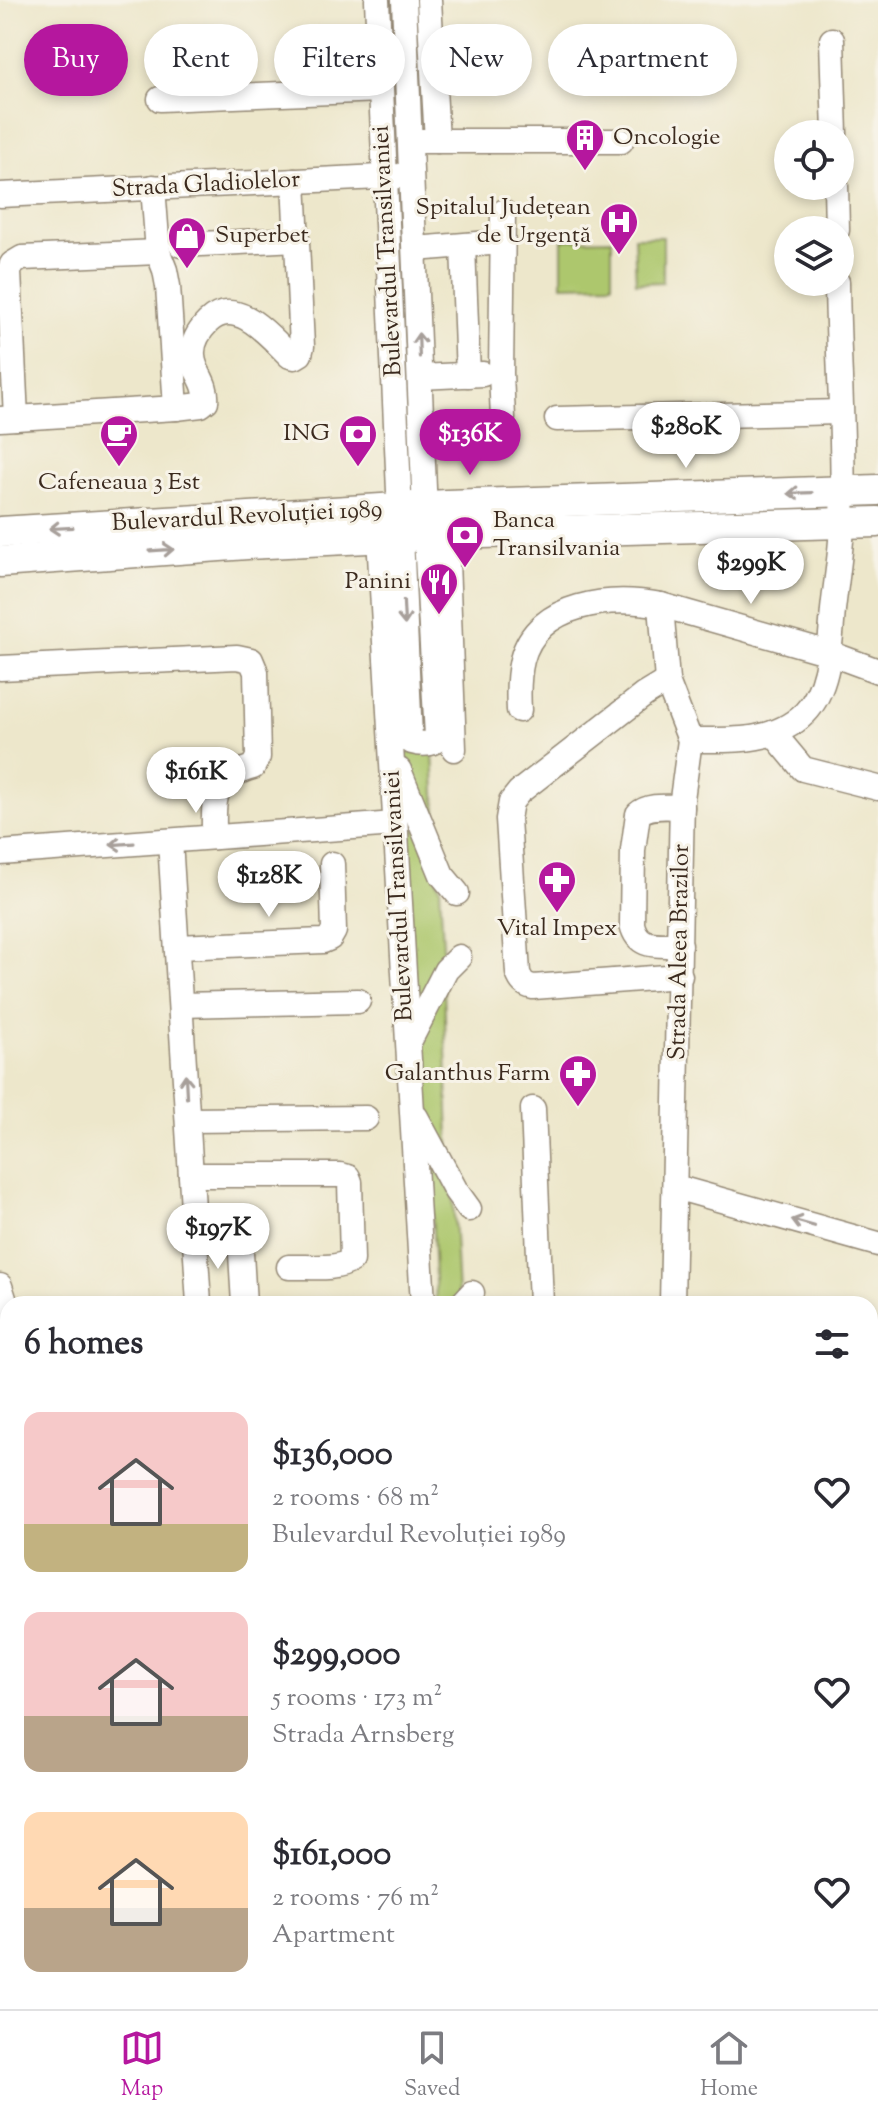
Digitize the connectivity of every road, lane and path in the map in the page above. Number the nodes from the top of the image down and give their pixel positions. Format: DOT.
graph roads {
  1 [pos="377,0"];
  2 [pos="404,0"];
  3 [pos="429,0"];
  4 [pos="378,24"];
  5 [pos="832,40"];
  6 [pos="274,94"];
  7 [pos="381,96"];
  8 [pos="160,99"];
  9 [pos="835,120"];
  10 [pos="410,141"];
  11 [pos="437,141"];
  12 [pos="621,141"];
  13 [pos="412,176"];
  14 [pos="385,177"];
  15 [pos="294,181"];
  16 [pos="153,187"];
  17 [pos="0,195"];
  18 [pos="503,212"];
  19 [pos="297,239"];
  20 [pos="502,242"];
  21 [pos="463,246"];
  22 [pos="170,248"];
  23 [pos="415,249"];
  24 [pos="837,296"];
  25 [pos="501,373"];
  26 [pos="468,375"];
  27 [pos="420,377"];
  28 [pos="176,408"];
  29 [pos="840,412"];
  30 [pos="8,418"];
  31 [pos="503,418"];
  32 [pos="557,419"];
  33 [pos="878,490"];
  34 [pos="842,492"];
  35 [pos="878,522"];
  36 [pos="842,523"];
  37 [pos="418,527"];
  38 [pos="0,532"];
  39 [pos="0,562"];
  40 [pos="661,605"];
  41 [pos="829,653"];
  42 [pos="0,668"];
  43 [pos="878,671"];
  44 [pos="667,681"];
  45 [pos="519,710"];
  46 [pos="773,733"];
  47 [pos="690,740"];
  48 [pos="391,749"];
  49 [pos="454,749"];
  50 [pos="878,788"];
  51 [pos="682,807"];
  52 [pos="395,824"];
  53 [pos="214,837"];
  54 [pos="170,841"];
  55 [pos="0,853"];
  56 [pos="332,864"];
  57 [pos="457,893"];
  58 [pos="680,945"];
  59 [pos="177,947"];
  60 [pos="459,957"];
  61 [pos="680,976"];
  62 [pos="358,1001"];
  63 [pos="181,1005"];
  64 [pos="408,1044"];
  65 [pos="412,1109"];
  66 [pos="533,1109"];
  67 [pos="366,1118"];
  68 [pos="188,1120"];
  69 [pos="191,1175"];
  70 [pos="675,1187"];
  71 [pos="469,1209"];
  72 [pos="240,1236"];
  73 [pos="878,1244"];
  74 [pos="289,1267"];
  75 [pos="199,1296"];
  76 [pos="244,1296"];
  77 [pos="423,1296"];
  78 [pos="541,1296"];
  79 [pos="672,1296"];
  1 -- 4 [label="street, Bulevardul Transilvaniei"];
  2 -- 10 [label="street, Bulevardul Transilvaniei"];
  3 -- 11 [label="street"];
  5 -- 9 [label="street"];
  6 -- 8 [label="street"];
  7 -- 14 [label="street, Bulevardul Transilvaniei"];
  10 -- 11 [label="street"];
  10 -- 13 [label="street, Bulevardul Transilvaniei"];
  11 -- 12 [label="street"];
  13 -- 14 [label="street, Strada Gladiolelor"];
  13 -- 23 [label="street, Bulevardul Transilvaniei"];
  14 -- 15 [label="street, Strada Gladiolelor"];
  14 -- 37 [label="street, Bulevardul Transilvaniei"];
  15 -- 16 [label="street, Strada Gladiolelor"];
  15 -- 19 [label="street"];
  16 -- 17 [label="street, Strada Gladiolelor"];
  16 -- 22 [label="street"];
  18 -- 20 [label="street"];
  19 -- 22 [label="street"];
  19 -- 28 [label="street"];
  20 -- 21 [label="street"];
  20 -- 25 [label="street"];
  21 -- 23 [label="street"];
  21 -- 26 [label="street"];
  22 -- 28 [label="street"];
  22 -- 30 [label="street"];
  27 -- 23 [label="street, Bulevardul Transilvaniei, one-way"];
  24 -- 29 [label="street"];
  25 -- 26 [label="street"];
  25 -- 31 [label="street"];
  26 -- 27 [label="street"];
  27 -- 37 [label="street, Bulevardul Transilvaniei"];
  28 -- 30 [label="street"];
  29 -- 32 [label="street"];
  29 -- 34 [label="street"];
  33 -- 34 [label="main road, Bulevardul Revoluției 1989"];
  34 -- 36 [label="street"];
  34 -- 37 [label="main road, Bulevardul Revoluției 1989, one-way"];
  35 -- 36 [label="main road, Bulevardul Revoluției 1989"];
  36 -- 37 [label="main road, Bulevardul Revoluției 1989"];
  36 -- 41 [label="street"];
  37 -- 37 [label="street, Bulevardul Transilvaniei, one-way"];
  37 -- 38 [label="main road, Bulevardul Revoluției 1989, one-way"];
  39 -- 37 [label="main road, Bulevardul Revoluției 1989, one-way"];
  37 -- 48 [label="street, Bulevardul Transilvaniei"];
  37 -- 49 [label="street, Bulevardul Transilvaniei"];
  40 -- 41 [label="street"];
  40 -- 44 [label="street, Strada Aleea Brazilor"];
  40 -- 45 [label="street"];
  41 -- 43 [label="street"];
  41 -- 46 [label="street"];
  42 -- 53 [label="street"];
  44 -- 47 [label="street, Strada Aleea Brazilor"];
  44 -- 61 [label="street"];
  46 -- 47 [label="street"];
  46 -- 50 [label="street"];
  47 -- 51 [label="street, Strada Aleea Brazilor"];
  48 -- 52 [label="street, Bulevardul Transilvaniei"];
  48 -- 57 [label="street, Bulevardul Transilvaniei"];
  51 -- 58 [label="street, Strada Aleea Brazilor"];
  51 -- 58 [label="street"];
  52 -- 53 [label="street"];
  52 -- 64 [label="street, Bulevardul Transilvaniei"];
  53 -- 54 [label="street"];
  54 -- 55 [label="street, one-way"];
  54 -- 59 [label="street"];
  56 -- 59 [label="street"];
  58 -- 61 [label="street, Strada Aleea Brazilor"];
  59 -- 63 [label="street"];
  60 -- 64 [label="street, Bulevardul Transilvaniei"];
  61 -- 70 [label="street, Strada Aleea Brazilor"];
  62 -- 63 [label="street"];
  68 -- 63 [label="street, one-way"];
  64 -- 65 [label="street, Bulevardul Transilvaniei"];
  65 -- 71 [label="street, Bulevardul Transilvaniei"];
  65 -- 77 [label="street, Bulevardul Transilvaniei"];
  66 -- 78 [label="street"];
  67 -- 68 [label="street"];
  68 -- 69 [label="street"];
  69 -- 74 [label="street"];
  69 -- 75 [label="street"];
  73 -- 70 [label="street, one-way"];
  70 -- 79 [label="street, Strada Aleea Brazilor"];
  72 -- 76 [label="street"];
}
